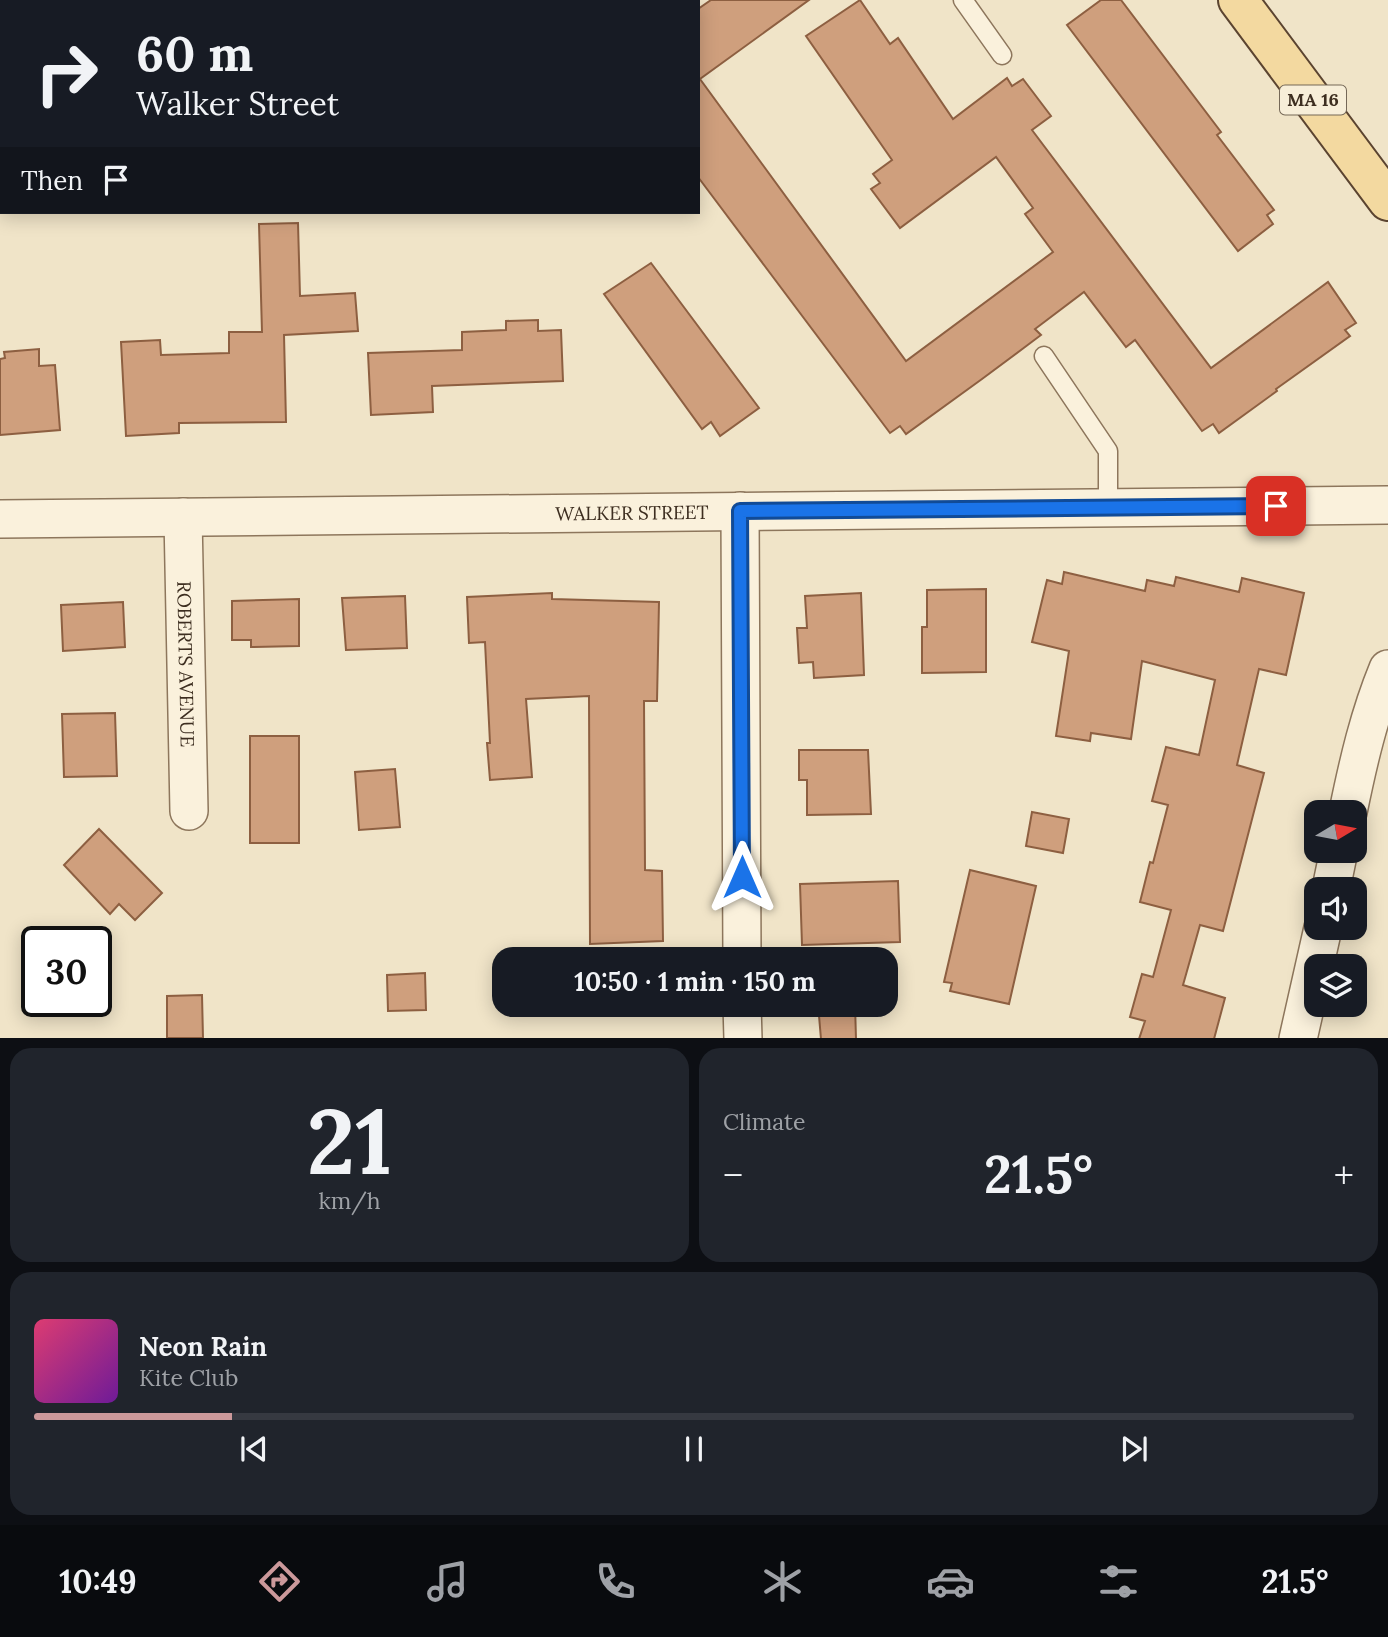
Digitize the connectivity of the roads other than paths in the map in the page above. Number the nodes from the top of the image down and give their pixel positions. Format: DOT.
graph roads {
  1 [pos="964,0"];
  2 [pos="1238,0"];
  3 [pos="1002,55"];
  4 [pos="1388,201"];
  5 [pos="1044,356"];
  6 [pos="1388,505"];
  7 [pos="1108,508"];
  8 [pos="740,511"];
  9 [pos="183,517"];
  10 [pos="0,519"];
  11 [pos="1388,669"];
  12 [pos="1351,800"];
  13 [pos="189,811"];
  14 [pos="1320,940"];
  15 [pos="742,947"];
  16 [pos="743,1017"];
  17 [pos="743,1038"];
  18 [pos="1298,1038"];
  1 -- 3 [label="lane"];
  2 -- 4 [label="main road, MA 16"];
  5 -- 7 [label="lane"];
  6 -- 7 [label="street, WALKER STREET"];
  7 -- 8 [label="street, WALKER STREET"];
  8 -- 9 [label="street, WALKER STREET"];
  8 -- 15 [label="street"];
  9 -- 10 [label="street, WALKER STREET"];
  9 -- 13 [label="street, ROBERTS AVENUE"];
  11 -- 12 [label="street"];
  14 -- 18 [label="street"];
  16 -- 17 [label="street"];
}
